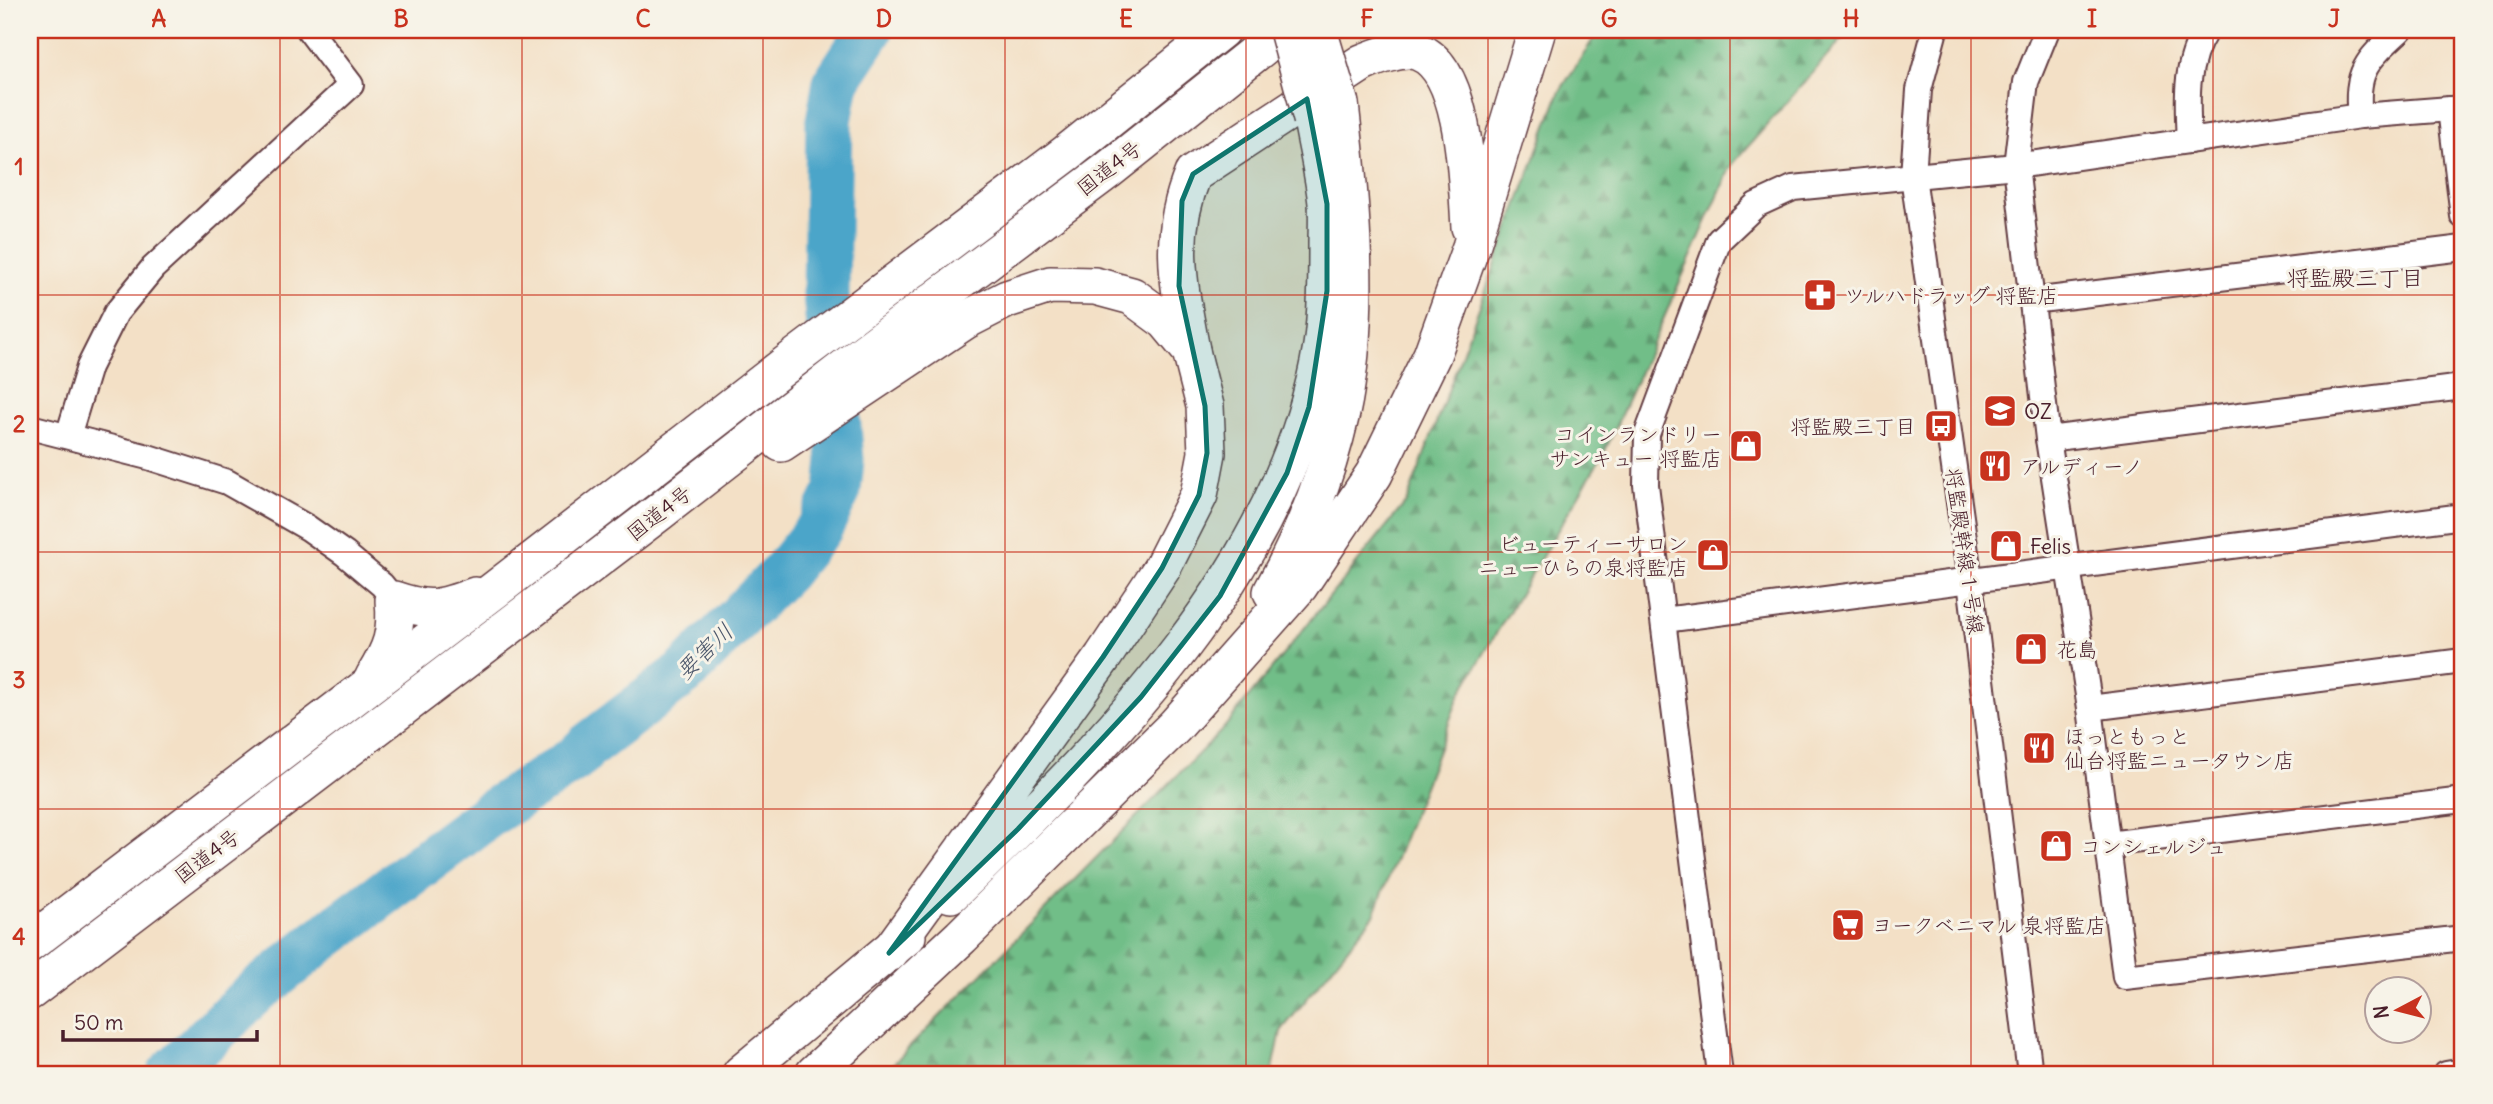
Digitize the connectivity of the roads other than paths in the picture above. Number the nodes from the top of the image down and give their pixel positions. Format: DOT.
graph roads {
  1 [pos="309,30"];
  2 [pos="1199,30"];
  3 [pos="1222,30"];
  4 [pos="1286,30"];
  5 [pos="1318,30"];
  6 [pos="1537,30"];
  7 [pos="1935,30"];
  8 [pos="2047,30"];
  9 [pos="2206,30"];
  10 [pos="2400,30"];
  11 [pos="2457,108"];
  12 [pos="1326,112"];
  13 [pos="2360,117"];
  14 [pos="2189,141"];
  15 [pos="1067,153"];
  16 [pos="2016,166"];
  17 [pos="1913,176"];
  18 [pos="2463,216"];
  19 [pos="1471,247"];
  20 [pos="2463,248"];
  21 [pos="2032,301"];
  22 [pos="1191,351"];
  23 [pos="862,372"];
  24 [pos="2463,387"];
  25 [pos="30,426"];
  26 [pos="68,436"];
  27 [pos="2048,439"];
  28 [pos="2463,516"];
  29 [pos="2070,568"];
  30 [pos="1970,581"];
  31 [pos="496,589"];
  32 [pos="394,600"];
  33 [pos="1664,620"];
  34 [pos="2463,661"];
  35 [pos="368,686"];
  36 [pos="2090,708"];
  37 [pos="1175,726"];
  38 [pos="2463,800"];
  39 [pos="2108,845"];
  40 [pos="2463,938"];
  41 [pos="30,943"];
  42 [pos="889,953"];
  43 [pos="30,990"];
  44 [pos="2463,1071"];
  45 [pos="741,1074"];
  46 [pos="814,1074"];
  47 [pos="1720,1074"];
  48 [pos="2030,1074"];
  49 [pos="2446,1074"];
  1 -- 26 [label="street"];
  2 -- 15 [label="highway"];
  3 -- 15 [label="highway, 国道4号"];
  4 -- 12 [label="highway, bridge"];
  4 -- 23 [label="highway, 国道4号"];
  5 -- 12 [label="highway, bridge"];
  6 -- 19 [label="highway"];
  7 -- 17 [label="street, 将監殿幹線１号線"];
  8 -- 16 [label="street"];
  9 -- 14 [label="street"];
  10 -- 13 [label="street"];
  11 -- 13 [label="street"];
  11 -- 18 [label="street"];
  12 -- 37 [label="highway"];
  12 -- 42 [label="highway"];
  13 -- 14 [label="street"];
  14 -- 16 [label="street"];
  15 -- 31 [label="highway, 国道4号"];
  16 -- 17 [label="street"];
  16 -- 21 [label="street"];
  17 -- 30 [label="street, 将監殿幹線１号線"];
  17 -- 33 [label="street"];
  19 -- 22 [label="highway"];
  19 -- 37 [label="highway"];
  20 -- 21 [label="street"];
  21 -- 27 [label="street"];
  22 -- 23 [label="highway"];
  22 -- 42 [label="highway"];
  23 -- 43 [label="highway, 国道4号"];
  24 -- 27 [label="street"];
  25 -- 26 [label="street"];
  26 -- 32 [label="street"];
  27 -- 29 [label="street"];
  28 -- 29 [label="street"];
  29 -- 30 [label="street"];
  29 -- 36 [label="street"];
  30 -- 33 [label="street"];
  30 -- 48 [label="street, 将監殿幹線１号線"];
  31 -- 32 [label="highway"];
  31 -- 35 [label="highway, 国道4号"];
  32 -- 35 [label="highway"];
  33 -- 47 [label="street"];
  34 -- 36 [label="street"];
  35 -- 41 [label="highway, 国道4号"];
  36 -- 39 [label="street"];
  37 -- 46 [label="highway"];
  38 -- 39 [label="street"];
  39 -- 40 [label="street"];
  42 -- 45 [label="highway"];
  44 -- 49 [label="street"];
}
